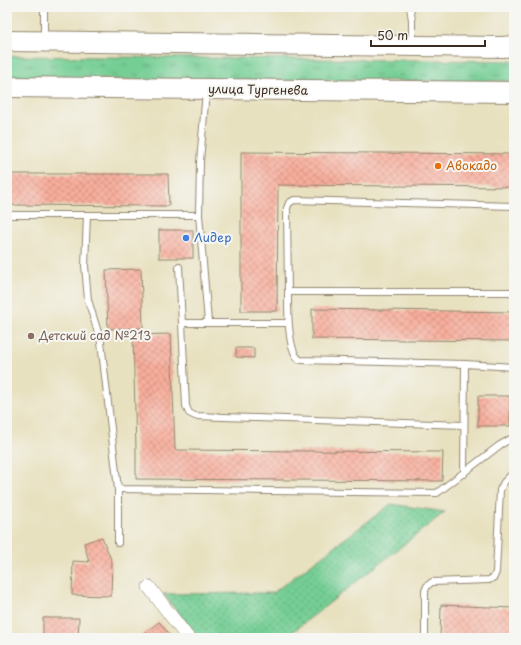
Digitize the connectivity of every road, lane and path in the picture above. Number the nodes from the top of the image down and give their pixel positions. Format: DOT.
graph roads {
  1 [pos="44,7"];
  2 [pos="410,7"];
  3 [pos="7,41"];
  4 [pos="44,41"];
  5 [pos="412,45"];
  6 [pos="510,48"];
  7 [pos="7,87"];
  8 [pos="206,89"];
  9 [pos="512,92"];
  10 [pos="514,206"];
  11 [pos="7,215"];
  12 [pos="87,215"];
  13 [pos="198,215"];
  14 [pos="179,266"];
  15 [pos="288,292"];
  16 [pos="514,292"];
  17 [pos="208,322"];
  18 [pos="182,323"];
  19 [pos="288,323"];
  20 [pos="465,364"];
  21 [pos="514,366"];
  22 [pos="464,425"];
  23 [pos="514,437"];
  24 [pos="514,472"];
  25 [pos="464,474"];
  26 [pos="118,490"];
  27 [pos="118,543"];
  28 [pos="149,587"];
  29 [pos="188,638"];
  30 [pos="425,638"];
  1 -- 4 [label="lane"];
  2 -- 5 [label="lane"];
  3 -- 4 [label="main road"];
  4 -- 5 [label="main road"];
  5 -- 6 [label="main road"];
  7 -- 8 [label="main road, улица Тургенева"];
  8 -- 9 [label="main road, улица Тургенева"];
  8 -- 13 [label="lane"];
  10 -- 15 [label="lane"];
  11 -- 12 [label="lane"];
  12 -- 13 [label="lane"];
  12 -- 26 [label="lane"];
  13 -- 17 [label="lane"];
  14 -- 18 [label="lane"];
  15 -- 16 [label="lane"];
  15 -- 19 [label="lane"];
  17 -- 18 [label="lane"];
  17 -- 19 [label="lane"];
  18 -- 22 [label="lane"];
  19 -- 20 [label="lane"];
  20 -- 21 [label="lane"];
  20 -- 22 [label="lane"];
  22 -- 25 [label="lane"];
  23 -- 25 [label="lane"];
  24 -- 30 [label="lane"];
  25 -- 26 [label="lane"];
  26 -- 27 [label="lane"];
  28 -- 29 [label="street"];
}
